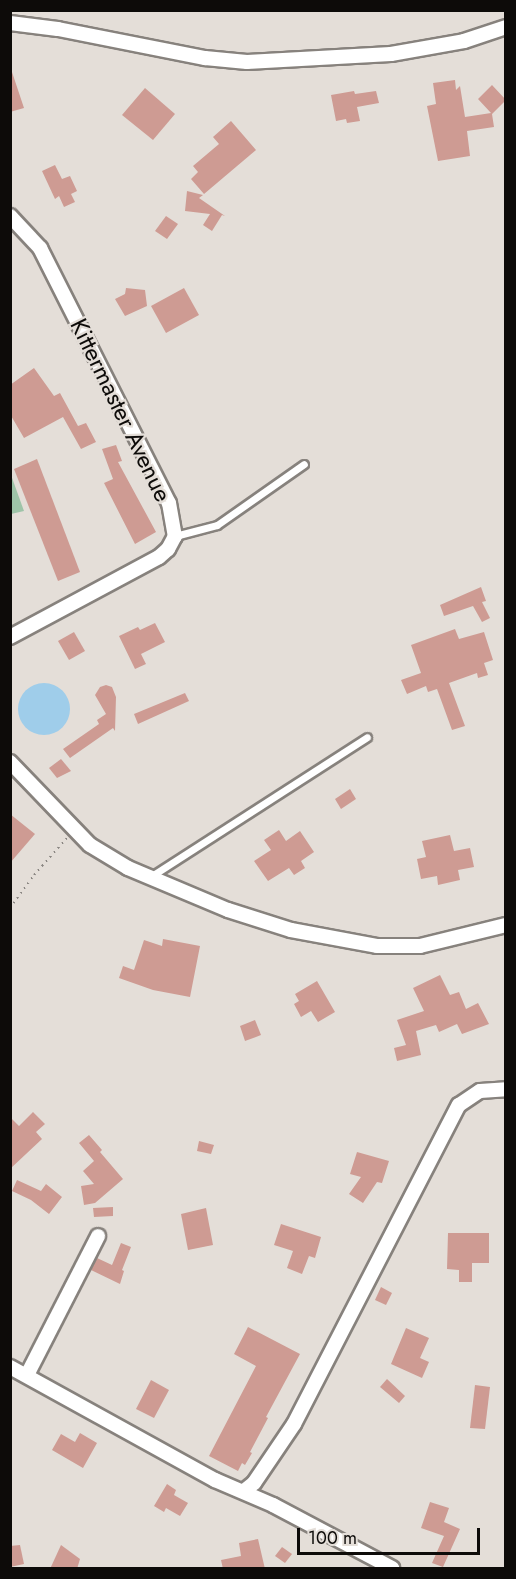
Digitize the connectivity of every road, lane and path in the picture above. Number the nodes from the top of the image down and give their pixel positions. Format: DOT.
graph roads {
  1 [pos="10,23"];
  2 [pos="506,27"];
  3 [pos="10,216"];
  4 [pos="304,464"];
  5 [pos="175,536"];
  6 [pos="10,637"];
  7 [pos="367,737"];
  8 [pos="10,762"];
  9 [pos="74,831"];
  10 [pos="150,877"];
  11 [pos="10,908"];
  12 [pos="506,925"];
  13 [pos="506,1089"];
  14 [pos="98,1236"];
  15 [pos="10,1367"];
  16 [pos="27,1376"];
  17 [pos="244,1491"];
  18 [pos="392,1569"];
  1 -- 2 [label="street"];
  3 -- 5 [label="street, Kittermaster Avenue"];
  4 -- 5 [label="lane"];
  5 -- 6 [label="street"];
  7 -- 10 [label="lane"];
  8 -- 9 [label="street"];
  9 -- 10 [label="street"];
  9 -- 11 [label="path"];
  10 -- 12 [label="street"];
  13 -- 17 [label="street"];
  14 -- 16 [label="street"];
  15 -- 16 [label="street"];
  16 -- 17 [label="street"];
  17 -- 18 [label="street"];
}
